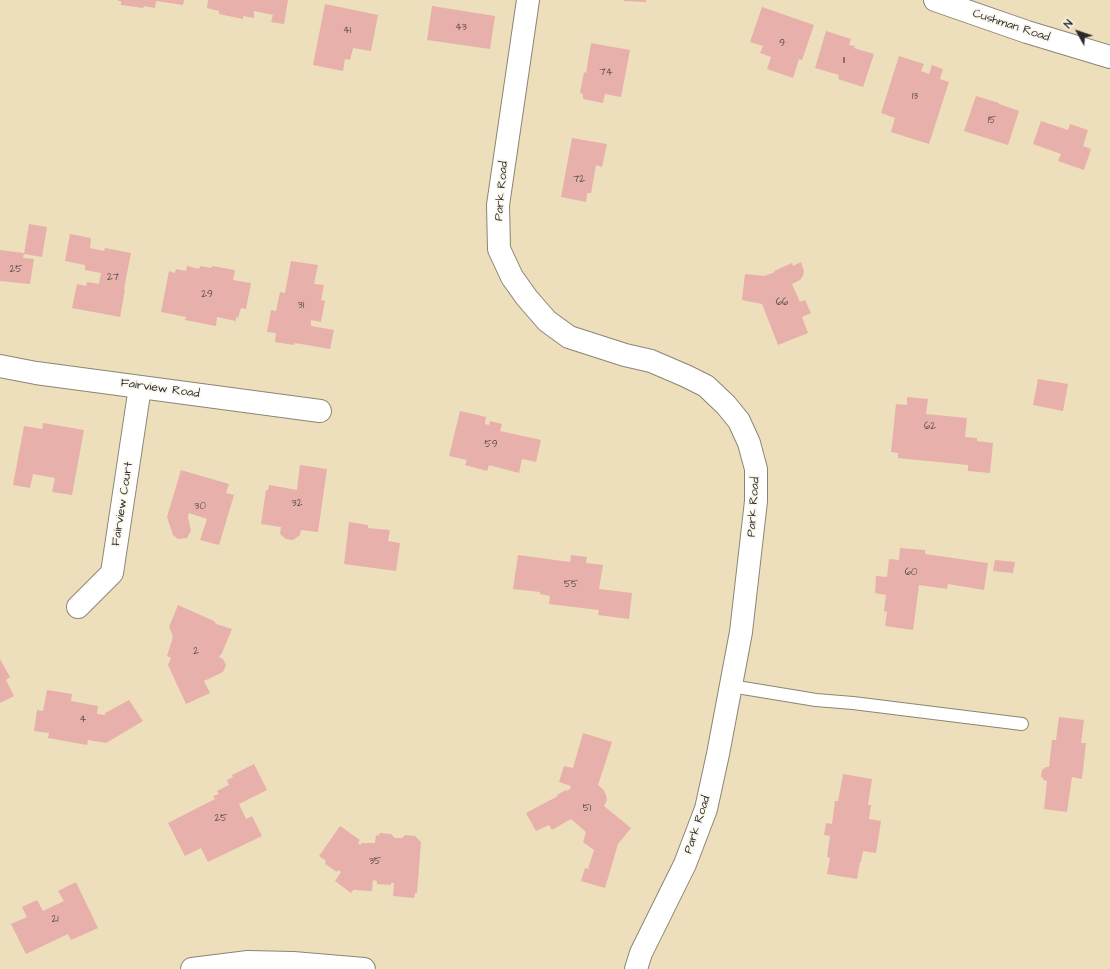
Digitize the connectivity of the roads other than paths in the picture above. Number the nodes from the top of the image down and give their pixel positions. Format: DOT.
graph roads {
  1 [pos="528,0"];
  2 [pos="935,0"];
  3 [pos="1110,57"];
  4 [pos="0,366"];
  5 [pos="140,387"];
  6 [pos="320,411"];
  7 [pos="78,607"];
  8 [pos="731,686"];
  9 [pos="1022,724"];
  10 [pos="192,969"];
  11 [pos="364,969"];
  12 [pos="636,969"];
  1 -- 8 [label="street, Park Road"];
  2 -- 3 [label="street, Cushman Road"];
  4 -- 5 [label="street, Fairview Road"];
  5 -- 6 [label="street, Fairview Road"];
  5 -- 7 [label="street, Fairview Court"];
  8 -- 9 [label="lane"];
  8 -- 12 [label="street, Park Road"];
  10 -- 11 [label="street"];
}
